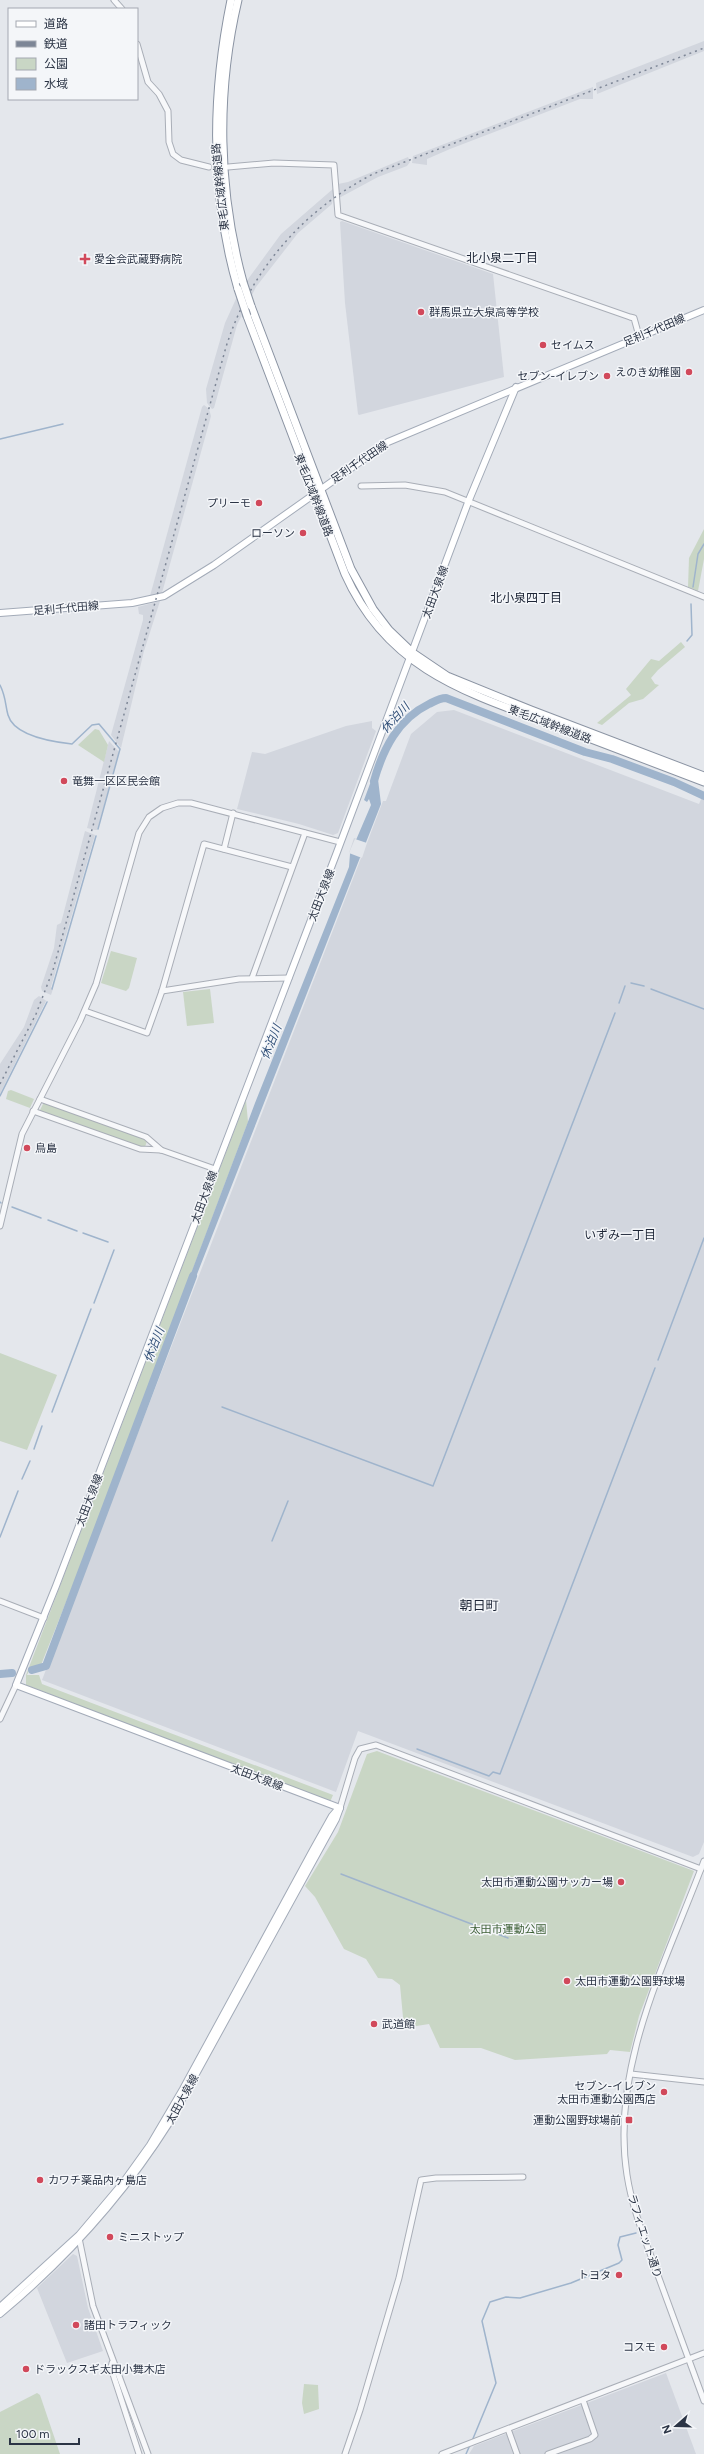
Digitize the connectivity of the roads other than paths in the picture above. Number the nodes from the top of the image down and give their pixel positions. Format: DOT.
graph roads {
  1 [pos="114,0"];
  2 [pos="231,0"];
  3 [pos="238,0"];
  4 [pos="121,8"];
  5 [pos="138,47"];
  6 [pos="209,166"];
  7 [pos="228,168"];
  8 [pos="704,310"];
  9 [pos="639,336"];
  10 [pos="516,387"];
  11 [pos="361,486"];
  12 [pos="317,491"];
  13 [pos="469,500"];
  14 [pos="704,597"];
  15 [pos="0,613"];
  16 [pos="411,656"];
  17 [pos="704,776"];
  18 [pos="704,782"];
  19 [pos="233,813"];
  20 [pos="305,833"];
  21 [pos="340,842"];
  22 [pos="224,849"];
  23 [pos="292,867"];
  24 [pos="252,978"];
  25 [pos="289,978"];
  26 [pos="162,991"];
  27 [pos="85,1011"];
  28 [pos="40,1099"];
  29 [pos="33,1111"];
  30 [pos="161,1150"];
  31 [pos="215,1169"];
  32 [pos="0,1226"];
  33 [pos="0,1601"];
  34 [pos="44,1618"];
  35 [pos="16,1685"];
  36 [pos="0,1719"];
  37 [pos="340,1808"];
  38 [pos="704,1861"];
  39 [pos="701,1869"];
  40 [pos="631,2074"];
  41 [pos="704,2082"];
  42 [pos="523,2177"];
  43 [pos="79,2238"];
  44 [pos="0,2307"];
  45 [pos="0,2314"];
  46 [pos="704,2353"];
  47 [pos="689,2360"];
  48 [pos="112,2363"];
  49 [pos="583,2400"];
  50 [pos="704,2401"];
  51 [pos="508,2429"];
  52 [pos="139,2454"];
  53 [pos="148,2454"];
  54 [pos="345,2454"];
  55 [pos="442,2454"];
  56 [pos="517,2454"];
  57 [pos="548,2454"];
  1 -- 4 [label="street"];
  2 -- 12 [label="highway, 東毛広域幹線道路, bridge"];
  3 -- 12 [label="highway, 東毛広域幹線道路, bridge"];
  5 -- 6 [label="street"];
  7 -- 9 [label="street"];
  8 -- 9 [label="main road, 足利千代田線"];
  9 -- 10 [label="main road, 足利千代田線"];
  10 -- 12 [label="main road, 足利千代田線"];
  10 -- 13 [label="main road, 太田大泉線"];
  11 -- 13 [label="street"];
  12 -- 15 [label="main road, 足利千代田線"];
  12 -- 16 [label="highway, 東毛広域幹線道路"];
  13 -- 14 [label="street"];
  13 -- 16 [label="main road, 太田大泉線"];
  16 -- 17 [label="highway, 東毛広域幹線道路"];
  16 -- 18 [label="highway, 東毛広域幹線道路"];
  16 -- 21 [label="main road, 太田大泉線"];
  19 -- 20 [label="street"];
  19 -- 22 [label="street"];
  19 -- 27 [label="street"];
  20 -- 21 [label="street"];
  20 -- 23 [label="street"];
  21 -- 25 [label="main road, 太田大泉線"];
  22 -- 23 [label="street"];
  22 -- 26 [label="street"];
  23 -- 24 [label="street"];
  24 -- 25 [label="street"];
  24 -- 26 [label="street"];
  25 -- 31 [label="main road, 太田大泉線"];
  26 -- 27 [label="street"];
  27 -- 28 [label="street"];
  28 -- 29 [label="street"];
  28 -- 30 [label="street"];
  29 -- 30 [label="street"];
  29 -- 32 [label="street"];
  30 -- 31 [label="street"];
  31 -- 34 [label="main road, 太田大泉線"];
  33 -- 34 [label="street"];
  34 -- 35 [label="main road, 太田大泉線"];
  35 -- 36 [label="street"];
  35 -- 37 [label="main road, 太田大泉線"];
  37 -- 39 [label="street"];
  37 -- 43 [label="main road, 太田大泉線"];
  38 -- 39 [label="street, ラフィエット通り"];
  39 -- 40 [label="street, ラフィエット通り"];
  40 -- 41 [label="street"];
  40 -- 47 [label="street, ラフィエット通り"];
  42 -- 54 [label="street"];
  43 -- 44 [label="main road, 太田大泉線"];
  43 -- 45 [label="main road, 太田大泉線"];
  43 -- 48 [label="street"];
  46 -- 47 [label="street"];
  47 -- 49 [label="street"];
  47 -- 50 [label="street, ラフィエット通り"];
  48 -- 52 [label="street"];
  48 -- 53 [label="street"];
  49 -- 51 [label="street"];
  49 -- 57 [label="street"];
  51 -- 55 [label="street"];
  51 -- 56 [label="street"];
}
